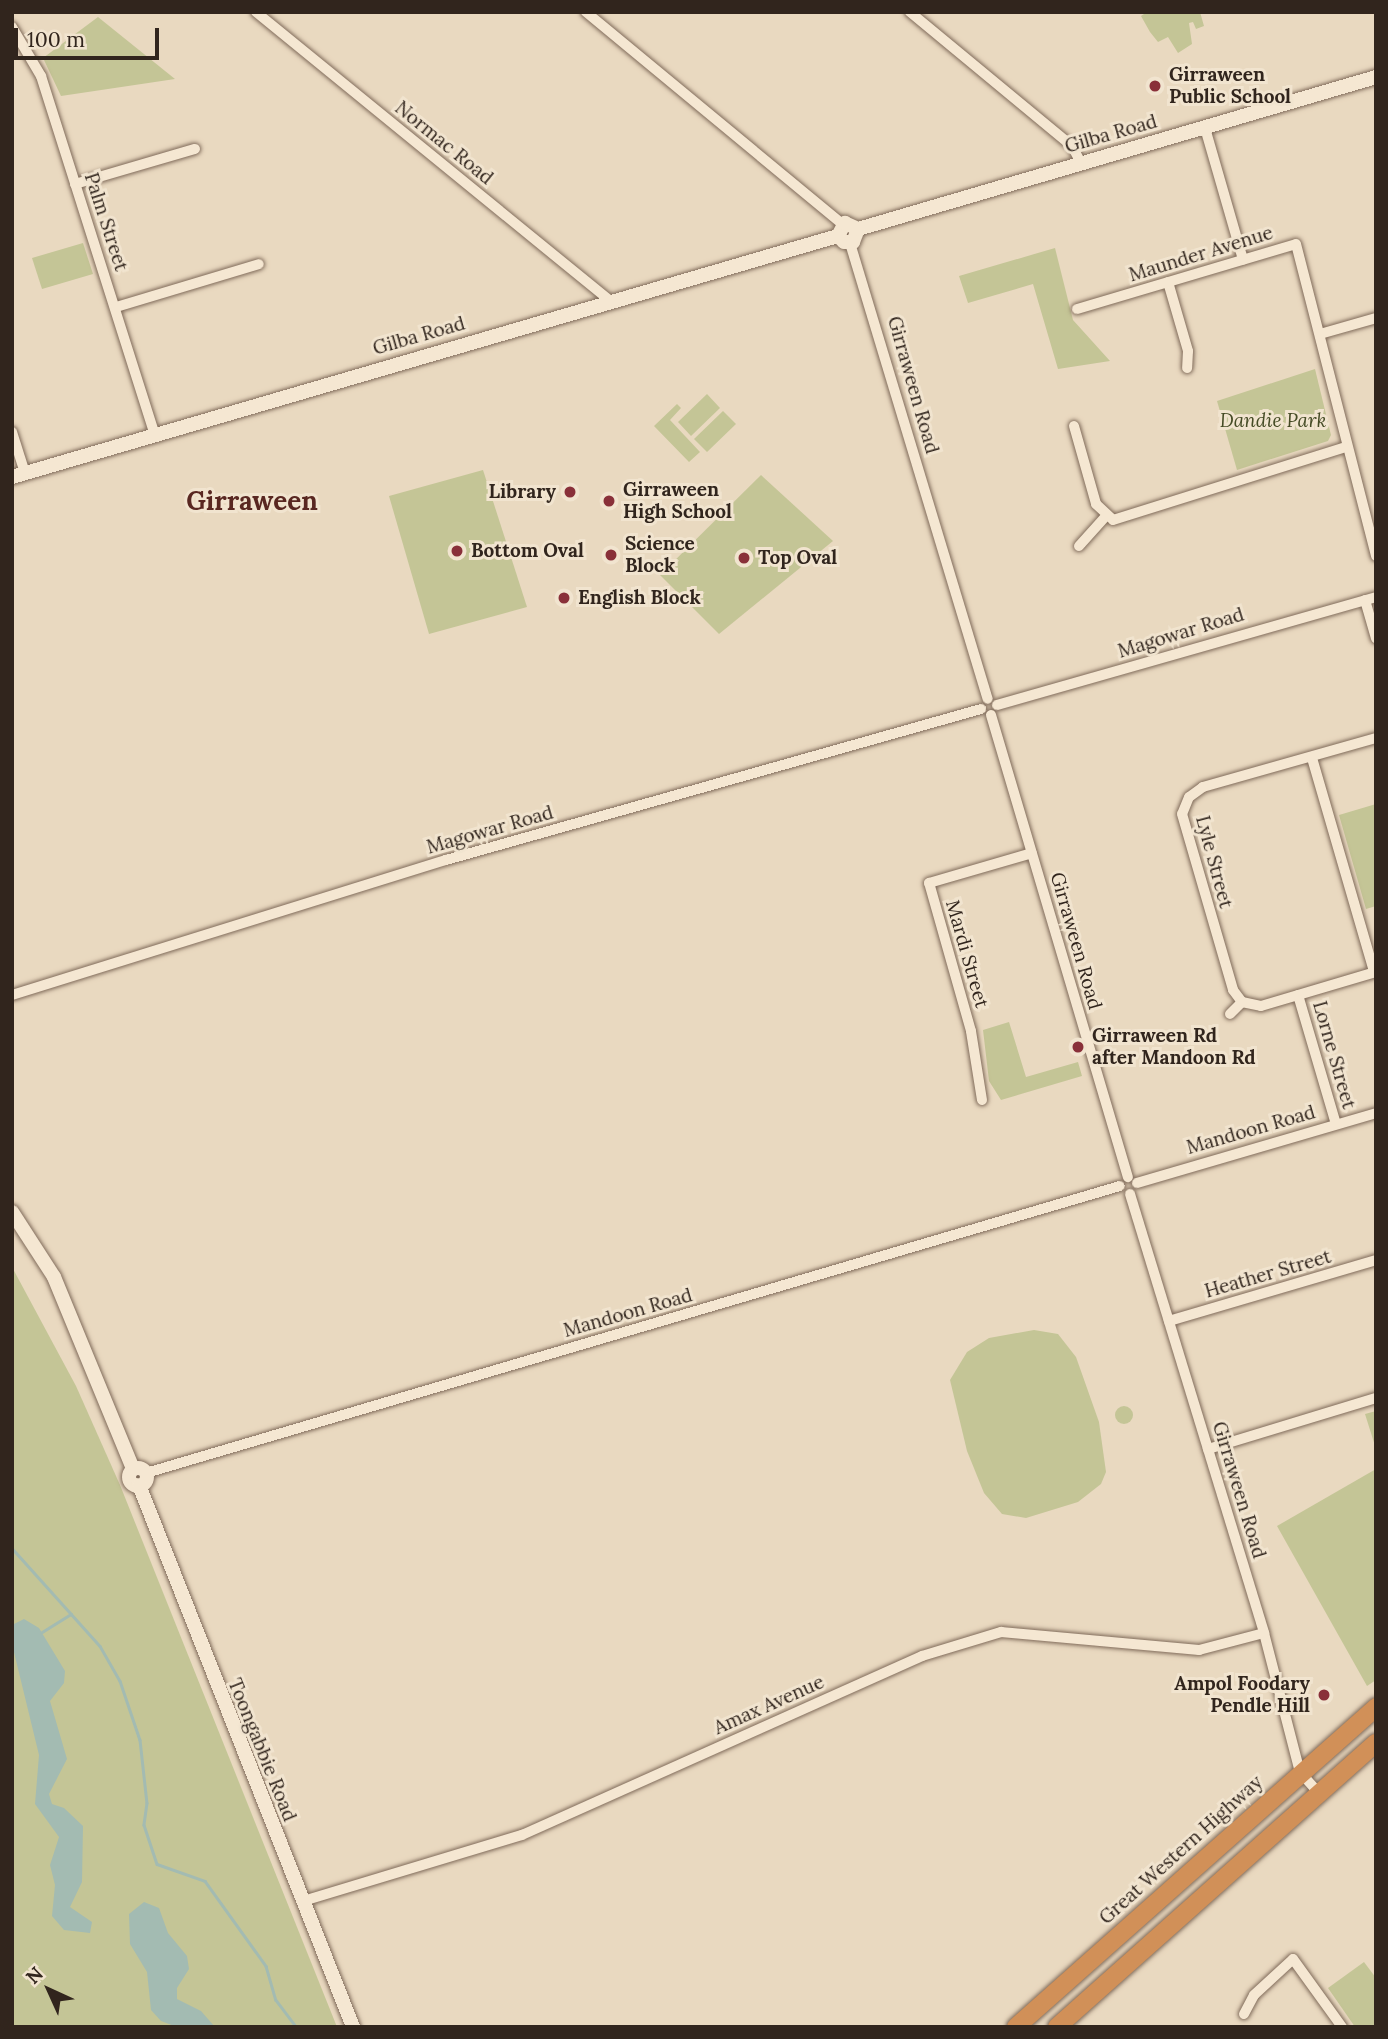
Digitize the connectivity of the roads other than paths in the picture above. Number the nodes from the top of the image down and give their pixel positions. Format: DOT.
graph roads {
  1 [pos="256,12"];
  2 [pos="586,12"];
  3 [pos="910,12"];
  4 [pos="12,27"];
  5 [pos="1376,77"];
  6 [pos="1205,128"];
  7 [pos="195,149"];
  8 [pos="1081,163"];
  9 [pos="75,184"];
  10 [pos="843,234"];
  11 [pos="1243,260"];
  12 [pos="258,264"];
  13 [pos="1168,282"];
  14 [pos="609,300"];
  15 [pos="116,307"];
  16 [pos="1077,309"];
  17 [pos="1376,318"];
  18 [pos="1320,334"];
  19 [pos="1187,368"];
  20 [pos="1074,426"];
  21 [pos="12,432"];
  22 [pos="154,433"];
  23 [pos="1346,447"];
  24 [pos="19,475"];
  25 [pos="1106,516"];
  26 [pos="1079,546"];
  27 [pos="1376,556"];
  28 [pos="1376,597"];
  29 [pos="1364,600"];
  30 [pos="1376,638"];
  31 [pos="988,699"];
  32 [pos="998,705"];
  33 [pos="981,709"];
  34 [pos="991,715"];
  35 [pos="1376,738"];
  36 [pos="1311,758"];
  37 [pos="1032,853"];
  38 [pos="1375,972"];
  39 [pos="12,995"];
  40 [pos="1298,995"];
  41 [pos="1242,1002"];
  42 [pos="1230,1014"];
  43 [pos="982,1100"];
  44 [pos="1376,1113"];
  45 [pos="1336,1125"];
  46 [pos="1132,1180"];
  47 [pos="1121,1186"];
  48 [pos="1130,1194"];
  49 [pos="12,1212"];
  50 [pos="1376,1260"];
  51 [pos="1169,1321"];
  52 [pos="1376,1398"];
  53 [pos="1208,1449"];
  54 [pos="139,1476"];
  55 [pos="1264,1633"];
  56 [pos="1376,1707"];
  57 [pos="1376,1743"];
  58 [pos="1300,1772"];
  59 [pos="1319,1793"];
  60 [pos="303,1901"];
  61 [pos="1244,2014"];
  62 [pos="353,2027"];
  63 [pos="1016,2027"];
  64 [pos="1057,2027"];
  65 [pos="1342,2027"];
  1 -- 14 [label="street, Normac Road"];
  2 -- 10 [label="street"];
  3 -- 8 [label="street"];
  4 -- 9 [label="street, Palm Street"];
  5 -- 6 [label="street, Gilba Road"];
  6 -- 8 [label="street, Gilba Road"];
  6 -- 11 [label="street"];
  7 -- 9 [label="street"];
  8 -- 10 [label="street, Gilba Road"];
  9 -- 15 [label="street, Palm Street"];
  10 -- 14 [label="street, Gilba Road"];
  10 -- 31 [label="street, Girraween Road"];
  11 -- 13 [label="street, Maunder Avenue"];
  11 -- 18 [label="street, Maunder Avenue"];
  12 -- 15 [label="street"];
  13 -- 16 [label="street, Maunder Avenue"];
  13 -- 19 [label="street"];
  14 -- 22 [label="street, Gilba Road"];
  15 -- 22 [label="street, Palm Street"];
  17 -- 18 [label="street"];
  18 -- 23 [label="street, Maunder Avenue"];
  20 -- 25 [label="street"];
  21 -- 24 [label="street"];
  22 -- 24 [label="street, Gilba Road"];
  23 -- 25 [label="street"];
  23 -- 27 [label="street, Maunder Avenue"];
  25 -- 26 [label="street"];
  28 -- 29 [label="street, Magowar Road"];
  29 -- 30 [label="street"];
  29 -- 32 [label="street, Magowar Road"];
  31 -- 32 [label="street"];
  31 -- 33 [label="street"];
  32 -- 34 [label="street"];
  33 -- 34 [label="street"];
  33 -- 39 [label="street, Magowar Road"];
  34 -- 37 [label="street, Girraween Road"];
  35 -- 36 [label="street, Lyle Street"];
  36 -- 38 [label="street"];
  36 -- 41 [label="street, Lyle Street"];
  37 -- 43 [label="street, Mardi Street"];
  37 -- 46 [label="street, Girraween Road"];
  38 -- 40 [label="street"];
  40 -- 41 [label="street"];
  40 -- 45 [label="street, Lorne Street"];
  41 -- 42 [label="street"];
  44 -- 45 [label="street, Mandoon Road"];
  45 -- 46 [label="street, Mandoon Road"];
  46 -- 47 [label="street"];
  46 -- 48 [label="street"];
  47 -- 48 [label="street"];
  47 -- 54 [label="street, Mandoon Road"];
  48 -- 51 [label="street, Girraween Road"];
  49 -- 54 [label="street, Toongabbie Road"];
  50 -- 51 [label="street, Heather Street"];
  51 -- 53 [label="street, Girraween Road"];
  52 -- 53 [label="street"];
  53 -- 55 [label="street, Girraween Road"];
  54 -- 60 [label="street, Toongabbie Road"];
  55 -- 58 [label="street, Girraween Road"];
  55 -- 60 [label="street, Amax Avenue"];
  56 -- 58 [label="highway, Great Western Highway"];
  57 -- 59 [label="highway"];
  58 -- 59 [label="street, Girraween Road"];
  58 -- 63 [label="highway, Great Western Highway"];
  59 -- 64 [label="highway"];
  60 -- 62 [label="street, Toongabbie Road"];
  61 -- 65 [label="street"];
}
